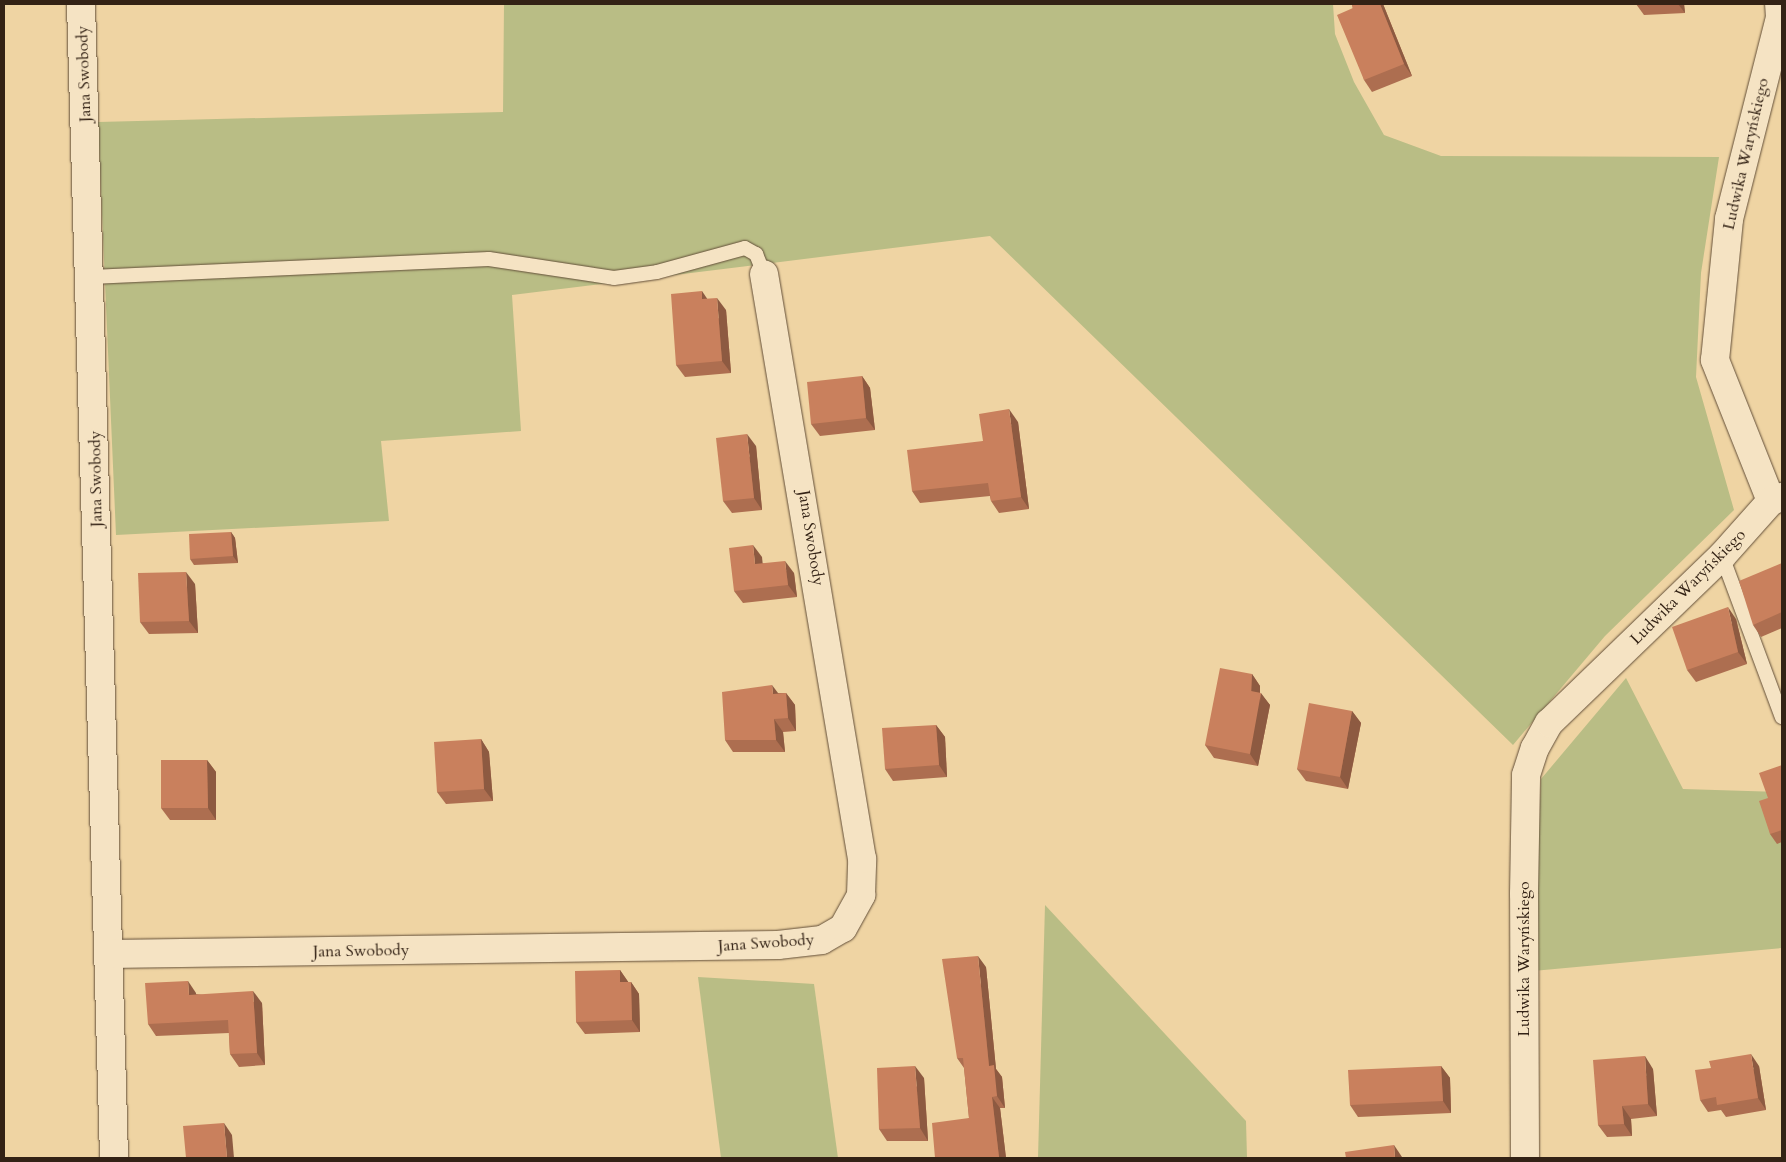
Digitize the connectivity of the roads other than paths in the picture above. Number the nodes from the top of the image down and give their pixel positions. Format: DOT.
graph roads {
  1 [pos="81,4"];
  2 [pos="1779,4"];
  3 [pos="764,274"];
  4 [pos="90,277"];
  5 [pos="1776,499"];
  6 [pos="1722,556"];
  7 [pos="1782,717"];
  8 [pos="108,954"];
  9 [pos="114,1158"];
  10 [pos="1526,1158"];
  1 -- 4 [label="street, Jana Swobody"];
  2 -- 5 [label="street, Ludwika Waryńskiego"];
  3 -- 4 [label="lane"];
  3 -- 8 [label="street, Jana Swobody"];
  4 -- 8 [label="street, Jana Swobody"];
  5 -- 6 [label="street, Ludwika Waryńskiego"];
  6 -- 7 [label="lane"];
  6 -- 10 [label="street, Ludwika Waryńskiego"];
  8 -- 9 [label="street, Jana Swobody"];
}
